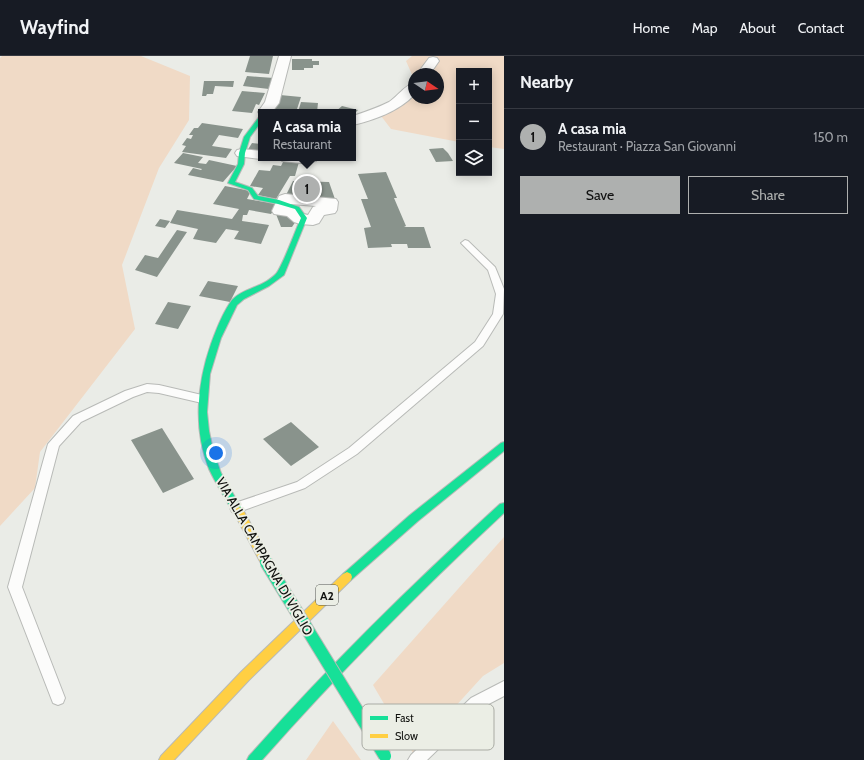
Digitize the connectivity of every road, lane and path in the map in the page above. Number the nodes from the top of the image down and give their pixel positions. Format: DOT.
graph roads {
  1 [pos="285,56"];
  2 [pos="432,61"];
  3 [pos="427,68"];
  4 [pos="408,95"];
  5 [pos="267,109"];
  6 [pos="356,120"];
  7 [pos="258,122"];
  8 [pos="242,153"];
  9 [pos="258,154"];
  10 [pos="281,203"];
  11 [pos="303,223"];
  12 [pos="465,243"];
  13 [pos="202,398"];
  14 [pos="504,446"];
  15 [pos="504,507"];
  16 [pos="236,508"];
  17 [pos="504,688"];
  18 [pos="58,698"];
  19 [pos="475,704"];
  20 [pos="362,719"];
  21 [pos="427,750"];
  22 [pos="164,760"];
  23 [pos="253,760"];
  24 [pos="416,760"];
  1 -- 5 [label="street"];
  2 -- 3 [label="street"];
  4 -- 6 [label="street"];
  7 -- 8 [label="main road"];
  8 -- 9 [label="street"];
  8 -- 10 [label="main road"];
  10 -- 11 [label="street"];
  10 -- 11 [label="street"];
  11 -- 13 [label="main road, VIA ALLA CAMPAGNA DI VIGLIO"];
  12 -- 16 [label="lane"];
  13 -- 16 [label="main road, VIA ALLA CAMPAGNA DI VIGLIO"];
  13 -- 18 [label="lane"];
  14 -- 22 [label="main road, A2"];
  15 -- 23 [label="main road"];
  16 -- 20 [label="main road, VIA ALLA CAMPAGNA DI VIGLIO, bridge"];
  17 -- 19 [label="lane"];
  21 -- 24 [label="lane"];
}
